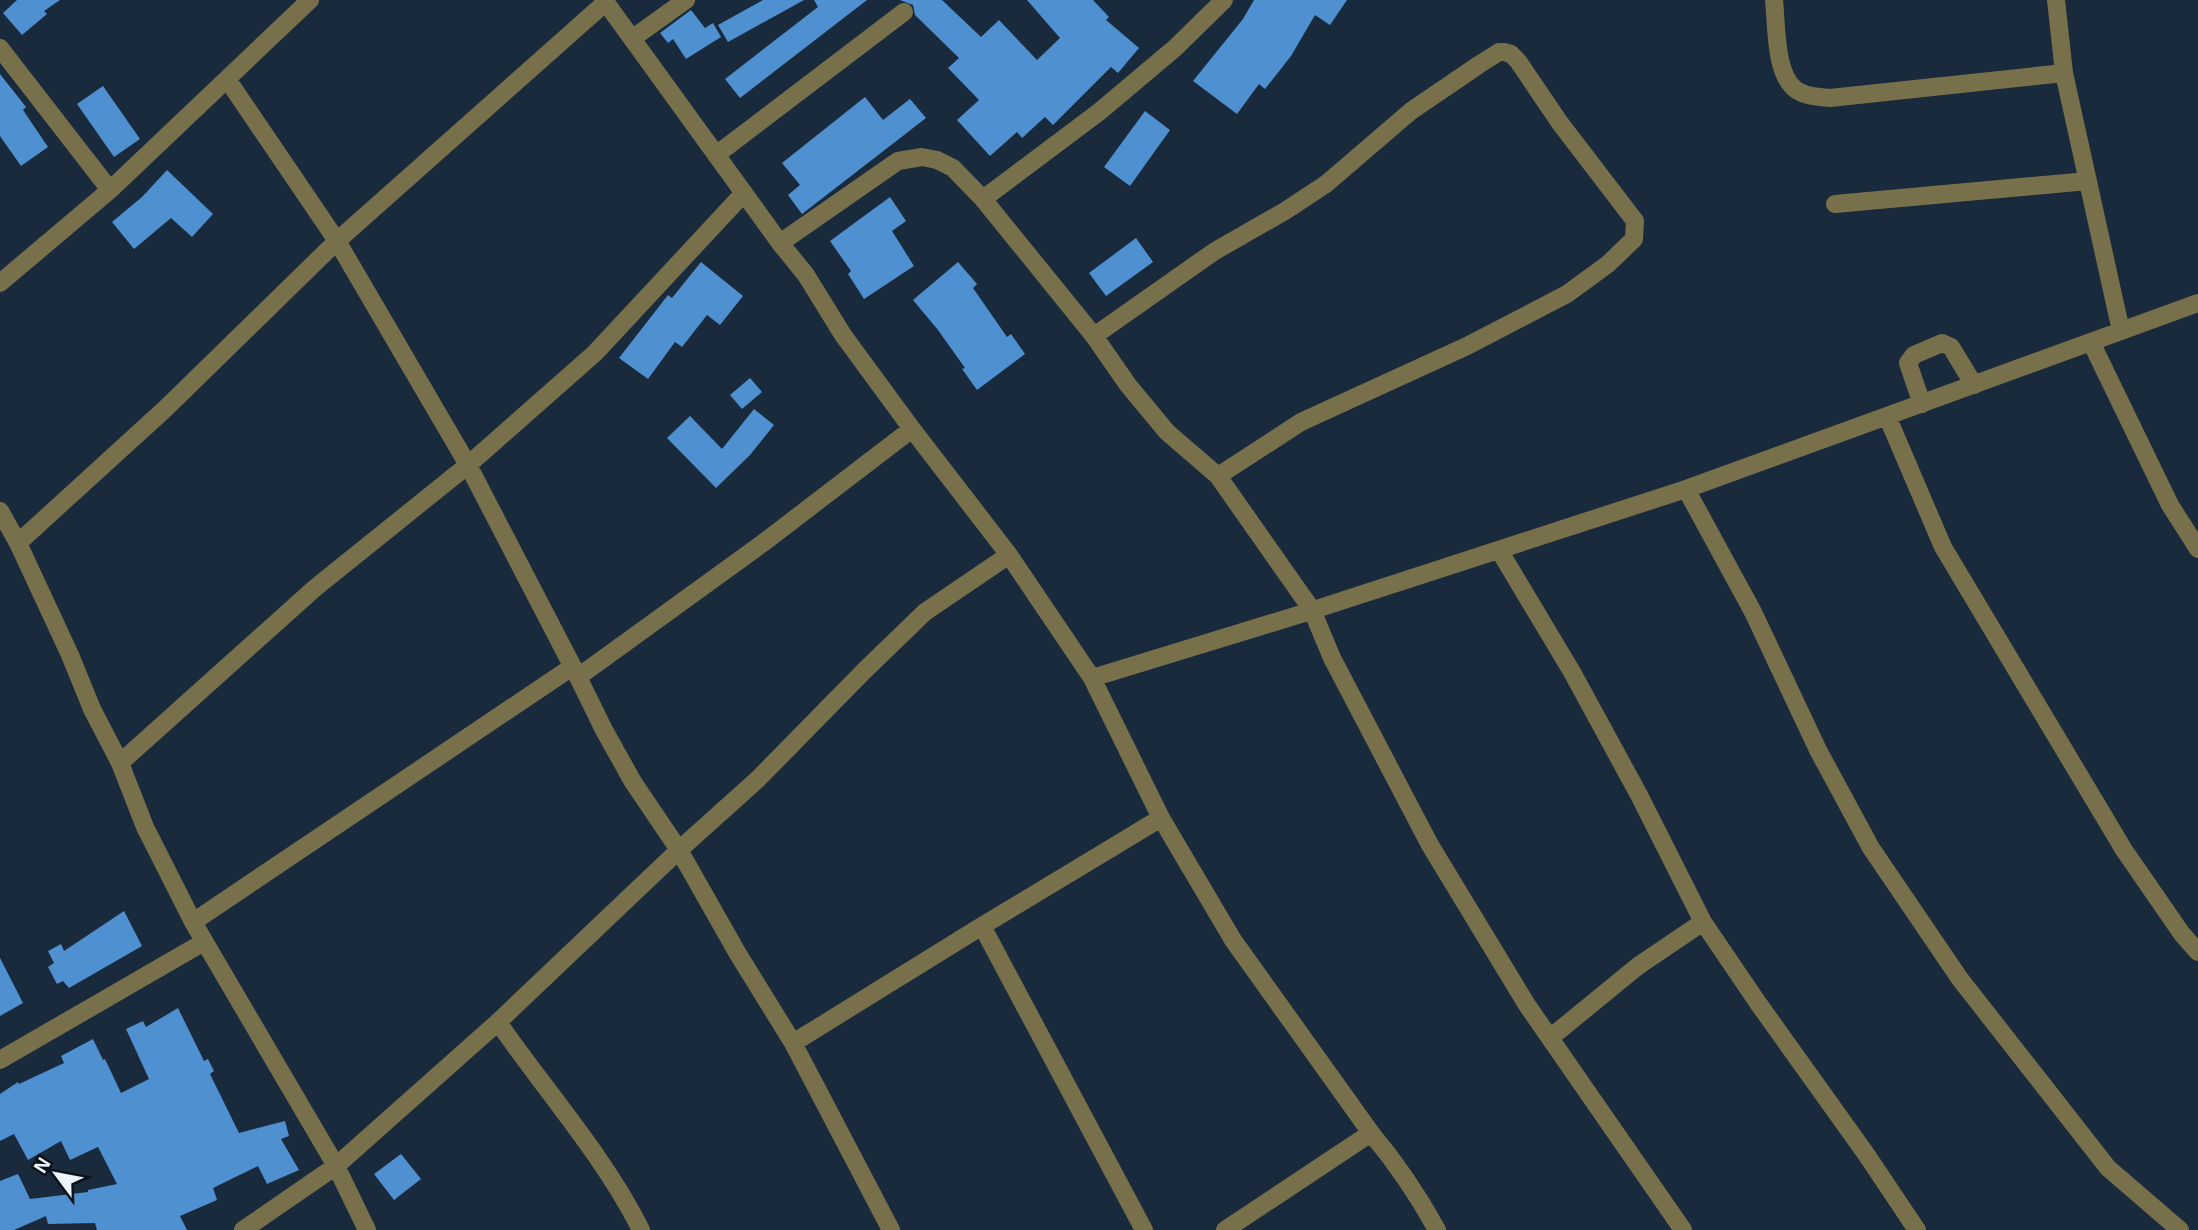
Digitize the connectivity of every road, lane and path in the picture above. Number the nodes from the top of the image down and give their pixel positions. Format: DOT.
graph roads {
  1 [pos="310,0"];
  2 [pos="1224,0"];
  3 [pos="1774,0"];
  4 [pos="2056,0"];
  5 [pos="605,1"];
  6 [pos="677,3"];
  7 [pos="904,12"];
  8 [pos="632,38"];
  9 [pos="0,48"];
  10 [pos="2064,73"];
  11 [pos="227,79"];
  12 [pos="716,155"];
  13 [pos="2088,181"];
  14 [pos="110,190"];
  15 [pos="744,193"];
  16 [pos="983,199"];
  17 [pos="1835,204"];
  18 [pos="337,241"];
  19 [pos="780,243"];
  20 [pos="0,283"];
  21 [pos="2198,303"];
  22 [pos="2121,331"];
  23 [pos="1094,335"];
  24 [pos="2091,342"];
  25 [pos="1974,385"];
  26 [pos="1922,404"];
  27 [pos="1887,416"];
  28 [pos="912,429"];
  29 [pos="468,466"];
  30 [pos="1218,476"];
  31 [pos="1686,489"];
  32 [pos="0,511"];
  33 [pos="18,543"];
  34 [pos="1499,550"];
  35 [pos="2198,550"];
  36 [pos="1009,555"];
  37 [pos="1312,610"];
  38 [pos="575,672"];
  39 [pos="1092,678"];
  40 [pos="120,763"];
  41 [pos="1161,818"];
  42 [pos="679,850"];
  43 [pos="193,922"];
  44 [pos="1703,922"];
  45 [pos="982,926"];
  46 [pos="204,942"];
  47 [pos="2198,952"];
  48 [pos="498,1022"];
  49 [pos="1550,1038"];
  50 [pos="793,1043"];
  51 [pos="0,1059"];
  52 [pos="1371,1133"];
  53 [pos="336,1166"];
  54 [pos="243,1230"];
  55 [pos="367,1230"];
  56 [pos="641,1230"];
  57 [pos="891,1230"];
  58 [pos="1144,1230"];
  59 [pos="1225,1230"];
  60 [pos="1437,1230"];
  61 [pos="1683,1230"];
  62 [pos="1917,1230"];
  63 [pos="2180,1230"];
  1 -- 11 [label="street"];
  2 -- 16 [label="street"];
  3 -- 10 [label="street"];
  4 -- 10 [label="street"];
  5 -- 8 [label="street"];
  5 -- 18 [label="street"];
  6 -- 8 [label="street"];
  7 -- 12 [label="street"];
  8 -- 12 [label="street"];
  9 -- 14 [label="street"];
  10 -- 13 [label="street"];
  11 -- 14 [label="street"];
  11 -- 18 [label="street"];
  12 -- 15 [label="street"];
  13 -- 17 [label="street"];
  13 -- 22 [label="street"];
  14 -- 20 [label="street"];
  15 -- 19 [label="street"];
  15 -- 29 [label="street"];
  16 -- 19 [label="street"];
  16 -- 23 [label="street"];
  18 -- 29 [label="street"];
  18 -- 33 [label="street"];
  19 -- 28 [label="street"];
  21 -- 22 [label="street"];
  22 -- 24 [label="street"];
  23 -- 30 [label="street"];
  23 -- 30 [label="street"];
  24 -- 25 [label="street"];
  24 -- 35 [label="street"];
  25 -- 26 [label="street"];
  25 -- 26 [label="street"];
  26 -- 27 [label="street"];
  27 -- 31 [label="street"];
  27 -- 47 [label="street"];
  28 -- 36 [label="street"];
  28 -- 38 [label="street"];
  29 -- 38 [label="street"];
  29 -- 40 [label="street"];
  30 -- 37 [label="street"];
  31 -- 34 [label="street"];
  31 -- 63 [label="street"];
  32 -- 33 [label="street"];
  33 -- 40 [label="street"];
  34 -- 37 [label="street"];
  34 -- 44 [label="street"];
  36 -- 39 [label="street"];
  36 -- 42 [label="street"];
  37 -- 39 [label="street"];
  37 -- 49 [label="street"];
  38 -- 42 [label="street"];
  38 -- 43 [label="street"];
  39 -- 41 [label="street"];
  40 -- 43 [label="street"];
  41 -- 45 [label="street"];
  41 -- 52 [label="street"];
  42 -- 48 [label="street"];
  42 -- 50 [label="street"];
  43 -- 46 [label="street"];
  44 -- 49 [label="street"];
  44 -- 62 [label="street"];
  45 -- 50 [label="street"];
  45 -- 58 [label="street"];
  46 -- 51 [label="street"];
  46 -- 53 [label="street"];
  48 -- 53 [label="street"];
  48 -- 56 [label="street"];
  49 -- 61 [label="street"];
  50 -- 57 [label="street"];
  52 -- 59 [label="street"];
  52 -- 60 [label="street"];
  53 -- 54 [label="street"];
  53 -- 55 [label="street"];
}
